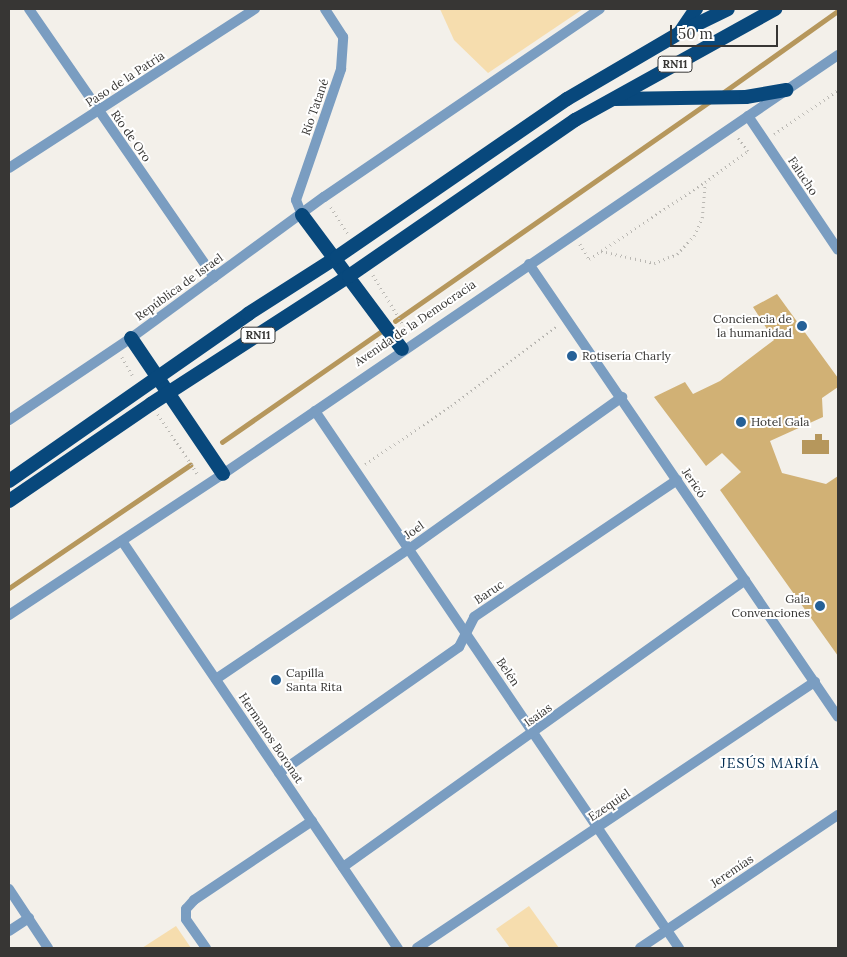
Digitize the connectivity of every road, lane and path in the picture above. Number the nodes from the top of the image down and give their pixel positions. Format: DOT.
graph roads {
  1 [pos="29,9"];
  2 [pos="255,9"];
  3 [pos="325,9"];
  4 [pos="600,9"];
  5 [pos="696,9"];
  6 [pos="728,9"];
  7 [pos="775,9"];
  8 [pos="681,32"];
  9 [pos="838,55"];
  10 [pos="786,90"];
  11 [pos="838,90"];
  12 [pos="612,99"];
  13 [pos="98,111"];
  14 [pos="748,116"];
  15 [pos="730,128"];
  16 [pos="764,141"];
  17 [pos="748,151"];
  18 [pos="9,168"];
  19 [pos="705,182"];
  20 [pos="302,215"];
  21 [pos="573,234"];
  22 [pos="838,250"];
  23 [pos="601,252"];
  24 [pos="337,258"];
  25 [pos="529,264"];
  26 [pos="349,276"];
  27 [pos="214,277"];
  28 [pos="568,318"];
  29 [pos="131,338"];
  30 [pos="116,348"];
  31 [pos="402,349"];
  32 [pos="157,378"];
  33 [pos="141,389"];
  34 [pos="167,394"];
  35 [pos="622,397"];
  36 [pos="151,404"];
  37 [pos="315,411"];
  38 [pos="9,420"];
  39 [pos="356,470"];
  40 [pos="223,474"];
  41 [pos="677,480"];
  42 [pos="9,481"];
  43 [pos="206,485"];
  44 [pos="9,502"];
  45 [pos="122,542"];
  46 [pos="409,549"];
  47 [pos="745,580"];
  48 [pos="9,615"];
  49 [pos="467,633"];
  50 [pos="216,678"];
  51 [pos="815,682"];
  52 [pos="838,717"];
  53 [pos="534,733"];
  54 [pos="279,773"];
  55 [pos="838,815"];
  56 [pos="312,821"];
  57 [pos="598,828"];
  58 [pos="343,868"];
  59 [pos="9,890"];
  60 [pos="29,918"];
  61 [pos="667,930"];
  62 [pos="9,931"];
  63 [pos="48,948"];
  64 [pos="206,948"];
  65 [pos="398,948"];
  66 [pos="417,948"];
  67 [pos="640,948"];
  68 [pos="679,948"];
  1 -- 13 [label="street, Río de Oro"];
  2 -- 13 [label="street, Paso de la Patria"];
  3 -- 20 [label="street, Río Tatané"];
  4 -- 20 [label="street, República de Israel"];
  5 -- 8 [label="highway"];
  6 -- 8 [label="highway, RN11"];
  7 -- 12 [label="highway, RN11"];
  8 -- 24 [label="highway, RN11"];
  9 -- 10 [label="street, Avenida de la Democracia"];
  10 -- 12 [label="highway"];
  10 -- 14 [label="street, Avenida de la Democracia"];
  11 -- 16 [label="path"];
  12 -- 26 [label="highway, RN11"];
  13 -- 18 [label="street, Paso de la Patria"];
  13 -- 27 [label="street, Río de Oro"];
  14 -- 15 [label="street, Avenida de la Democracia"];
  14 -- 16 [label="street, Falucho"];
  15 -- 17 [label="path"];
  15 -- 21 [label="street, Avenida de la Democracia"];
  16 -- 17 [label="path"];
  16 -- 22 [label="street, Falucho"];
  17 -- 19 [label="path"];
  19 -- 23 [label="path"];
  19 -- 23 [label="path"];
  20 -- 24 [label="highway"];
  20 -- 27 [label="street, República de Israel"];
  21 -- 23 [label="path"];
  21 -- 25 [label="street, Avenida de la Democracia"];
  24 -- 26 [label="highway"];
  24 -- 32 [label="highway, RN11"];
  25 -- 28 [label="street, Jericó"];
  25 -- 31 [label="street, Avenida de la Democracia"];
  26 -- 31 [label="highway"];
  26 -- 34 [label="highway, RN11"];
  27 -- 29 [label="street, República de Israel"];
  28 -- 35 [label="street, Jericó"];
  28 -- 39 [label="path"];
  29 -- 30 [label="street, República de Israel"];
  29 -- 32 [label="highway"];
  30 -- 33 [label="path"];
  30 -- 38 [label="street, República de Israel"];
  31 -- 37 [label="street, Avenida de la Democracia"];
  32 -- 33 [label="highway, RN11"];
  32 -- 34 [label="highway"];
  33 -- 42 [label="highway, RN11"];
  34 -- 36 [label="highway, RN11"];
  34 -- 40 [label="highway"];
  35 -- 41 [label="street, Jericó"];
  35 -- 46 [label="street, Joel"];
  36 -- 43 [label="path"];
  36 -- 44 [label="highway, RN11"];
  37 -- 39 [label="street, Belén"];
  37 -- 40 [label="street, Avenida de la Democracia"];
  39 -- 46 [label="street, Belén"];
  40 -- 43 [label="street, Avenida de la Democracia"];
  41 -- 47 [label="street, Jericó"];
  41 -- 49 [label="street, Baruc"];
  43 -- 45 [label="street, Avenida de la Democracia"];
  45 -- 48 [label="street, Avenida de la Democracia"];
  45 -- 50 [label="street, Hermanos Boronat"];
  46 -- 49 [label="street, Belén"];
  46 -- 50 [label="street, Joel"];
  47 -- 51 [label="street, Jericó"];
  47 -- 53 [label="street, Isaías"];
  49 -- 53 [label="street, Belén"];
  49 -- 54 [label="street, Baruc"];
  50 -- 54 [label="street, Hermanos Boronat"];
  51 -- 52 [label="street, Jericó"];
  51 -- 57 [label="street, Ezequiel"];
  53 -- 57 [label="street, Belén"];
  53 -- 58 [label="street, Isaías"];
  54 -- 56 [label="street, Hermanos Boronat"];
  55 -- 61 [label="street, Jeremías"];
  56 -- 58 [label="street, Hermanos Boronat"];
  56 -- 64 [label="street"];
  57 -- 61 [label="street, Belén"];
  57 -- 66 [label="street, Ezequiel"];
  58 -- 65 [label="street, Hermanos Boronat"];
  59 -- 60 [label="street"];
  60 -- 62 [label="street"];
  60 -- 63 [label="street"];
  61 -- 67 [label="street, Jeremías"];
  61 -- 68 [label="street, Belén"];
}
